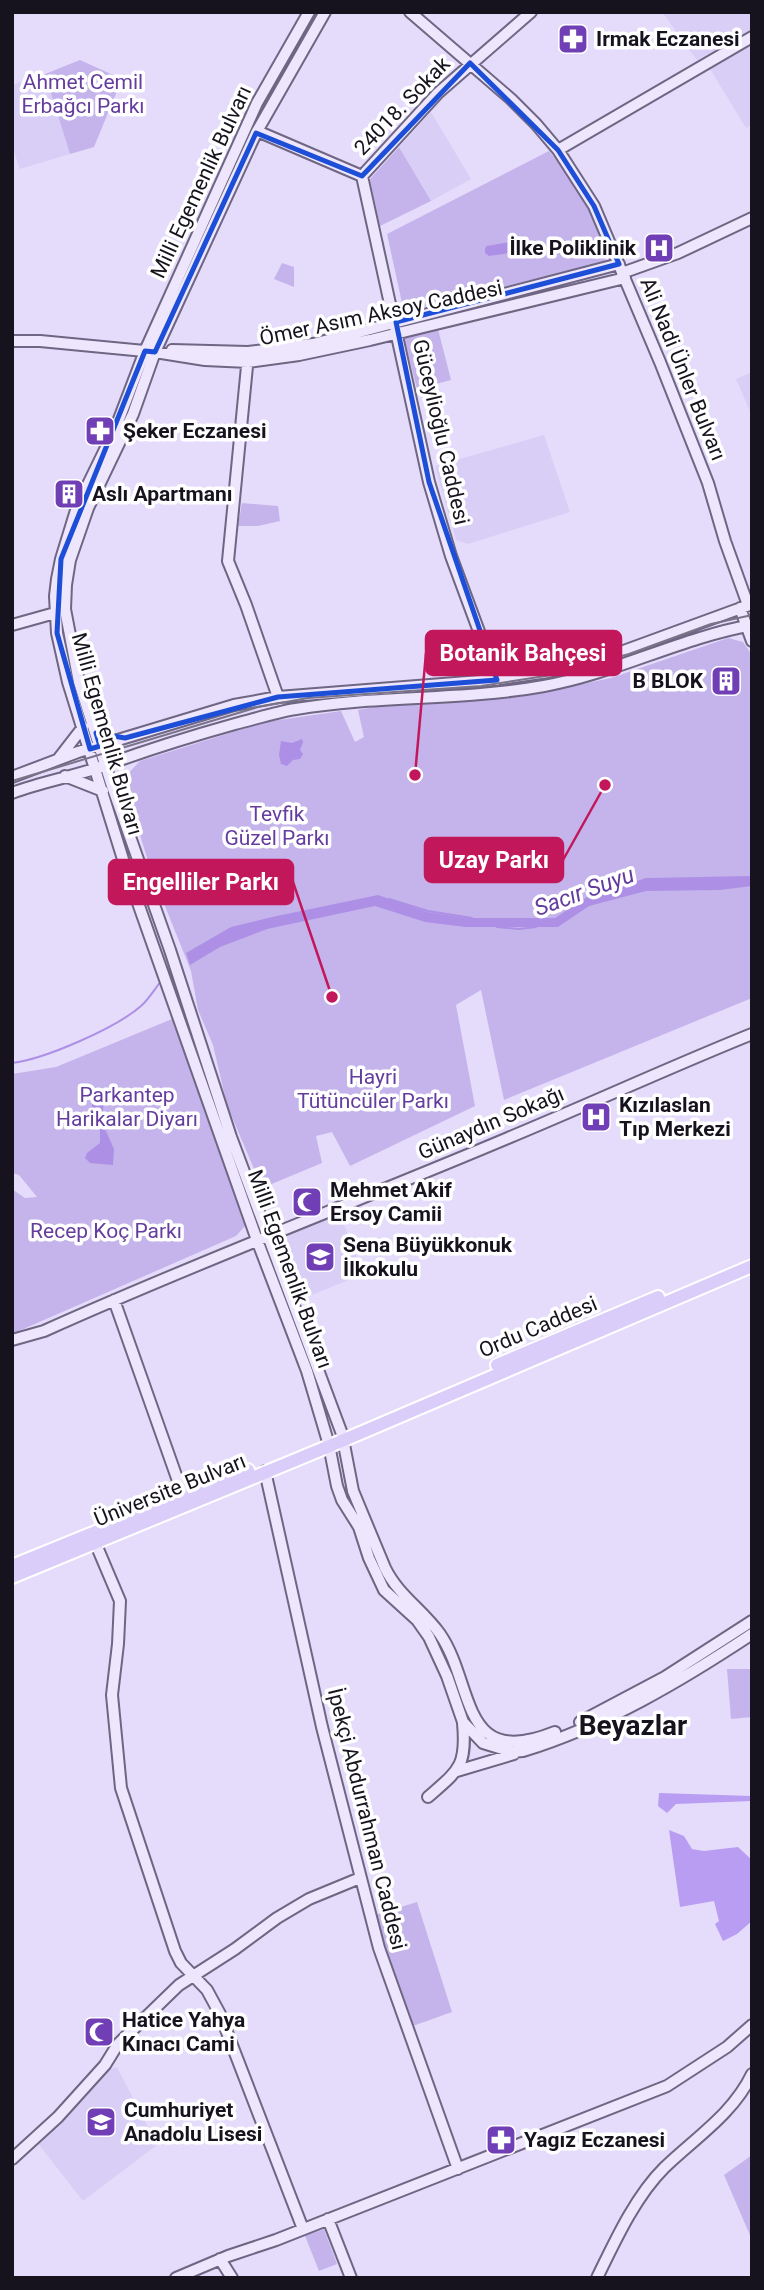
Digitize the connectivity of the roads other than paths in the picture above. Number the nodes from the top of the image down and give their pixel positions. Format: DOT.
graph roads {
  1 [pos="309,12"];
  2 [pos="325,12"];
  3 [pos="410,12"];
  4 [pos="531,12"];
  5 [pos="752,37"];
  6 [pos="470,63"];
  7 [pos="257,131"];
  8 [pos="558,150"];
  9 [pos="362,176"];
  10 [pos="752,218"];
  11 [pos="622,272"];
  12 [pos="397,328"];
  13 [pos="12,341"];
  14 [pos="150,352"];
  15 [pos="248,357"];
  16 [pos="747,606"];
  17 [pos="55,613"];
  18 [pos="12,625"];
  19 [pos="749,626"];
  20 [pos="723,630"];
  21 [pos="752,641"];
  22 [pos="497,680"];
  23 [pos="278,697"];
  24 [pos="88,725"];
  25 [pos="125,738"];
  26 [pos="95,747"];
  27 [pos="59,759"];
  28 [pos="118,760"];
  29 [pos="101,766"];
  30 [pos="65,776"];
  31 [pos="12,777"];
  32 [pos="107,787"];
  33 [pos="12,793"];
  34 [pos="752,1034"];
  35 [pos="262,1239"];
  36 [pos="752,1258"];
  37 [pos="752,1266"];
  38 [pos="114,1300"];
  39 [pos="12,1340"];
  40 [pos="343,1437"];
  41 [pos="328,1442"];
  42 [pos="265,1471"];
  43 [pos="183,1495"];
  44 [pos="92,1537"];
  45 [pos="12,1566"];
  46 [pos="12,1577"];
  47 [pos="752,1621"];
  48 [pos="752,1634"];
  49 [pos="463,1722"];
  50 [pos="523,1751"];
  51 [pos="457,1771"];
  52 [pos="428,1797"];
  53 [pos="360,1878"];
  54 [pos="193,1975"];
  55 [pos="752,2025"];
  56 [pos="752,2074"];
  57 [pos="12,2159"];
  58 [pos="458,2169"];
  59 [pos="328,2219"];
  60 [pos="303,2229"];
  61 [pos="220,2259"];
  62 [pos="176,2278"];
  63 [pos="232,2278"];
  64 [pos="351,2278"];
  65 [pos="597,2278"];
  1 -- 14 [label="street, Milli Egemenlik Bulvarı"];
  2 -- 7 [label="street, Milli Egemenlik Bulvarı"];
  3 -- 6 [label="street, Ali Nadi Ünler Bulvarı"];
  4 -- 6 [label="street, 24018. Sokak"];
  5 -- 8 [label="street"];
  6 -- 8 [label="street, Ali Nadi Ünler Bulvarı"];
  6 -- 9 [label="street, 24018. Sokak"];
  7 -- 9 [label="street"];
  7 -- 14 [label="street, Milli Egemenlik Bulvarı"];
  8 -- 11 [label="street, Ali Nadi Ünler Bulvarı"];
  9 -- 12 [label="street, Güceylioğlu Caddesi"];
  10 -- 11 [label="street, Ömer Asım Aksoy Caddesi"];
  11 -- 12 [label="street, Ömer Asım Aksoy Caddesi"];
  11 -- 16 [label="street, Ali Nadi Ünler Bulvarı"];
  12 -- 15 [label="street, Ömer Asım Aksoy Caddesi"];
  12 -- 22 [label="street, Güceylioğlu Caddesi"];
  13 -- 14 [label="street, Ömer Asım Aksoy Caddesi"];
  14 -- 15 [label="street, Ömer Asım Aksoy Caddesi"];
  14 -- 17 [label="street, Milli Egemenlik Bulvarı"];
  14 -- 24 [label="street, Milli Egemenlik Bulvarı"];
  15 -- 23 [label="street"];
  16 -- 19 [label="street, Ali Nadi Ünler Bulvarı"];
  16 -- 22 [label="street"];
  17 -- 18 [label="street"];
  17 -- 24 [label="street, Milli Egemenlik Bulvarı"];
  19 -- 20 [label="street"];
  19 -- 21 [label="street, Ali Nadi Ünler Bulvarı"];
  20 -- 21 [label="street"];
  20 -- 28 [label="street"];
  22 -- 23 [label="street"];
  23 -- 25 [label="street"];
  24 -- 25 [label="street"];
  24 -- 26 [label="street, Milli Egemenlik Bulvarı"];
  24 -- 27 [label="street"];
  25 -- 26 [label="street"];
  26 -- 27 [label="street"];
  26 -- 29 [label="street, Milli Egemenlik Bulvarı"];
  27 -- 31 [label="street"];
  28 -- 29 [label="street"];
  28 -- 32 [label="street"];
  29 -- 30 [label="street"];
  29 -- 32 [label="street, Milli Egemenlik Bulvarı"];
  30 -- 32 [label="street"];
  30 -- 33 [label="street"];
  32 -- 35 [label="street, Milli Egemenlik Bulvarı"];
  32 -- 35 [label="street, Milli Egemenlik Bulvarı"];
  34 -- 35 [label="street, Günaydın Sokağı"];
  35 -- 38 [label="street, Günaydın Sokağı"];
  35 -- 40 [label="street, Milli Egemenlik Bulvarı"];
  35 -- 41 [label="street, Milli Egemenlik Bulvarı"];
  36 -- 40 [label="main road, Ordu Caddesi"];
  37 -- 40 [label="main road, Ordu Caddesi"];
  38 -- 39 [label="street, Günaydın Sokağı"];
  38 -- 43 [label="street"];
  40 -- 41 [label="main road, Üniversite Bulvarı"];
  40 -- 47 [label="street, Milli Egemenlik Bulvarı"];
  41 -- 42 [label="main road, Üniversite Bulvarı"];
  41 -- 43 [label="main road, Üniversite Bulvarı"];
  41 -- 49 [label="street, Milli Egemenlik Bulvarı"];
  42 -- 44 [label="main road, Üniversite Bulvarı"];
  42 -- 53 [label="street, İpekçi Abdurrahman Caddesi"];
  43 -- 44 [label="main road, Üniversite Bulvarı"];
  44 -- 45 [label="main road, Üniversite Bulvarı"];
  44 -- 46 [label="main road, Üniversite Bulvarı"];
  44 -- 54 [label="street"];
  48 -- 50 [label="street"];
  49 -- 50 [label="street"];
  49 -- 51 [label="street"];
  50 -- 51 [label="street"];
  51 -- 52 [label="street"];
  53 -- 54 [label="street"];
  53 -- 58 [label="street, İpekçi Abdurrahman Caddesi"];
  54 -- 57 [label="street"];
  54 -- 60 [label="street"];
  55 -- 58 [label="street"];
  56 -- 65 [label="street"];
  58 -- 59 [label="street"];
  59 -- 60 [label="street"];
  59 -- 64 [label="street"];
  60 -- 61 [label="street"];
  61 -- 62 [label="street"];
  61 -- 63 [label="street"];
}
